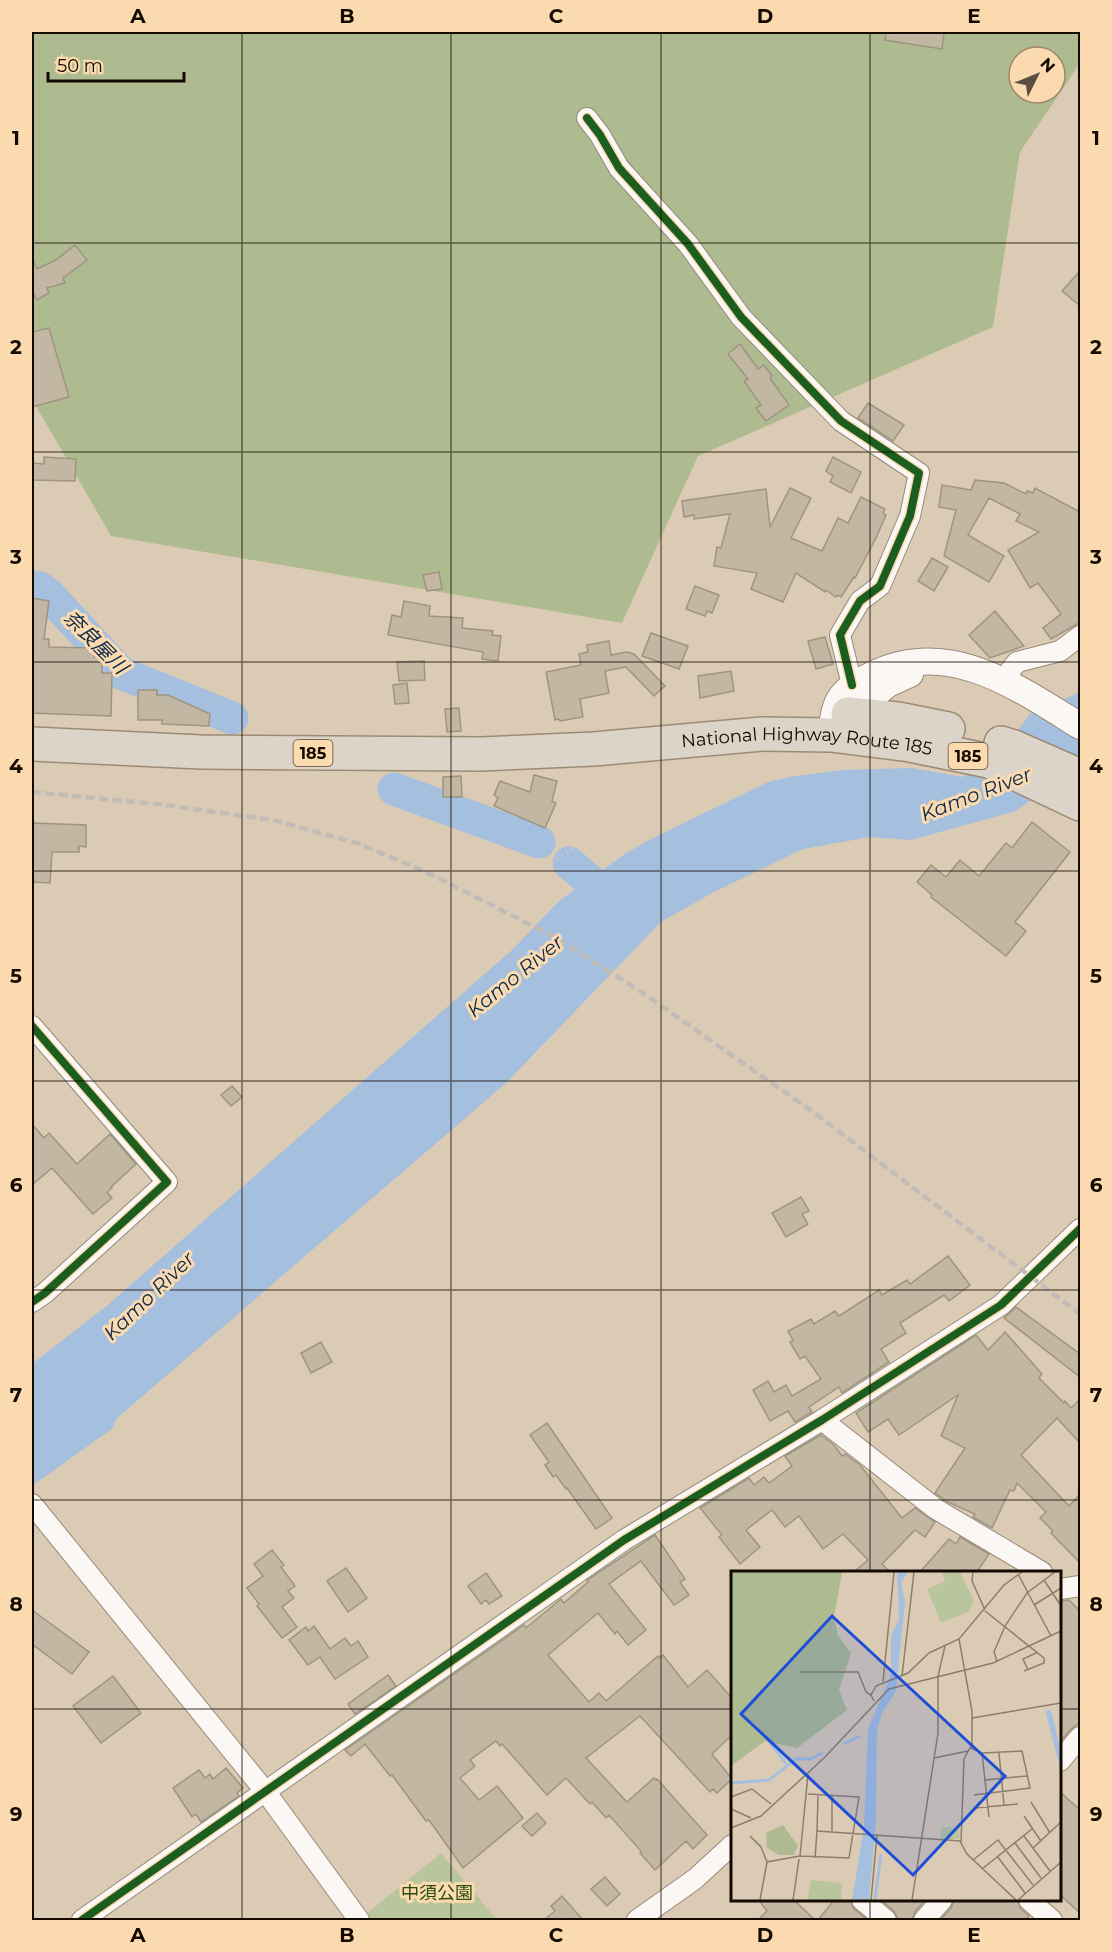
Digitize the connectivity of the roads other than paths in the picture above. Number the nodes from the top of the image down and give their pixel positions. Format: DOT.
graph roads {
  1 [pos="587,118"];
  2 [pos="1080,636"];
  3 [pos="1008,683"];
  4 [pos="846,720"];
  5 [pos="1080,726"];
  6 [pos="32,744"];
  7 [pos="594,749"];
  8 [pos="1077,792"];
  9 [pos="32,1026"];
  10 [pos="1080,1228"];
  11 [pos="32,1302"];
  12 [pos="822,1420"];
  13 [pos="34,1511"];
  14 [pos="1040,1571"];
  15 [pos="1080,1737"];
  16 [pos="1061,1759"];
  17 [pos="264,1791"];
  18 [pos="731,1846"];
  19 [pos="864,1901"];
  20 [pos="940,1901"];
  21 [pos="1031,1901"];
  22 [pos="82,1920"];
  23 [pos="359,1920"];
  24 [pos="637,1920"];
  25 [pos="886,1920"];
  26 [pos="924,1920"];
  27 [pos="1052,1920"];
  1 -- 4 [label="street"];
  2 -- 3 [label="street"];
  3 -- 4 [label="street"];
  3 -- 5 [label="street"];
  4 -- 7 [label="highway, National Highway Route 185 / 185"];
  4 -- 7 [label="highway, National Highway Route 185 / 185"];
  4 -- 8 [label="highway, National Highway Route 185 / 185"];
  4 -- 8 [label="highway, National Highway Route 185 / 185"];
  6 -- 7 [label="highway, National Highway Route 185 / 185"];
  9 -- 11 [label="street"];
  10 -- 12 [label="street"];
  12 -- 14 [label="street"];
  12 -- 17 [label="street"];
  13 -- 17 [label="street"];
  15 -- 16 [label="street"];
  17 -- 22 [label="street"];
  17 -- 23 [label="street"];
  18 -- 24 [label="street"];
  19 -- 25 [label="street"];
  20 -- 26 [label="street"];
  21 -- 27 [label="street"];
}
